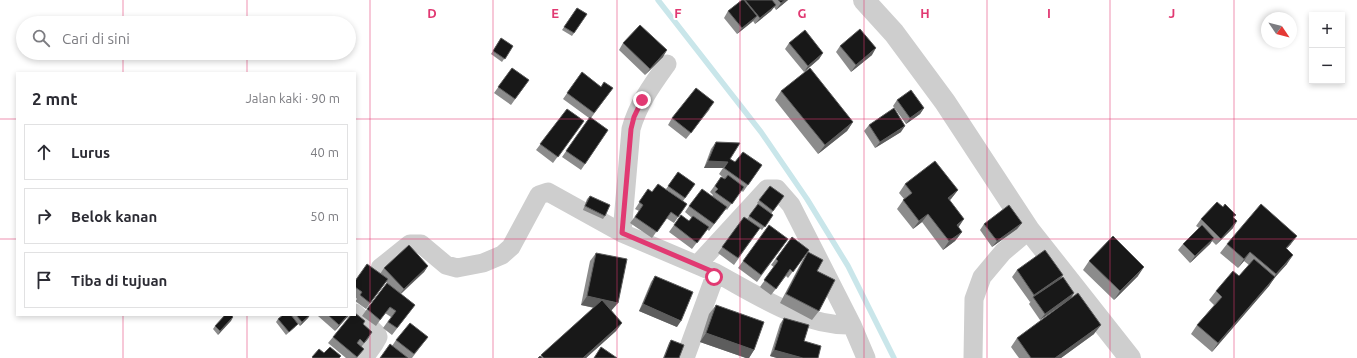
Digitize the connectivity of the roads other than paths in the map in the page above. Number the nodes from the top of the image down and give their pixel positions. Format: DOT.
graph roads {
  1 [pos="864,0"];
  2 [pos="666,64"];
  3 [pos="1029,230"];
  4 [pos="622,233"];
  5 [pos="698,264"];
  6 [pos="380,268"];
  7 [pos="714,278"];
  8 [pos="356,314"];
  9 [pos="855,333"];
  10 [pos="364,358"];
  11 [pos="684,358"];
  12 [pos="866,358"];
  13 [pos="973,358"];
  14 [pos="1130,358"];
  1 -- 3 [label="street"];
  2 -- 4 [label="street"];
  3 -- 13 [label="street"];
  3 -- 14 [label="street"];
  4 -- 5 [label="street"];
  4 -- 6 [label="street"];
  5 -- 7 [label="street"];
  5 -- 9 [label="street"];
  7 -- 9 [label="street"];
  7 -- 11 [label="street"];
  8 -- 10 [label="street"];
  9 -- 12 [label="street"];
}
